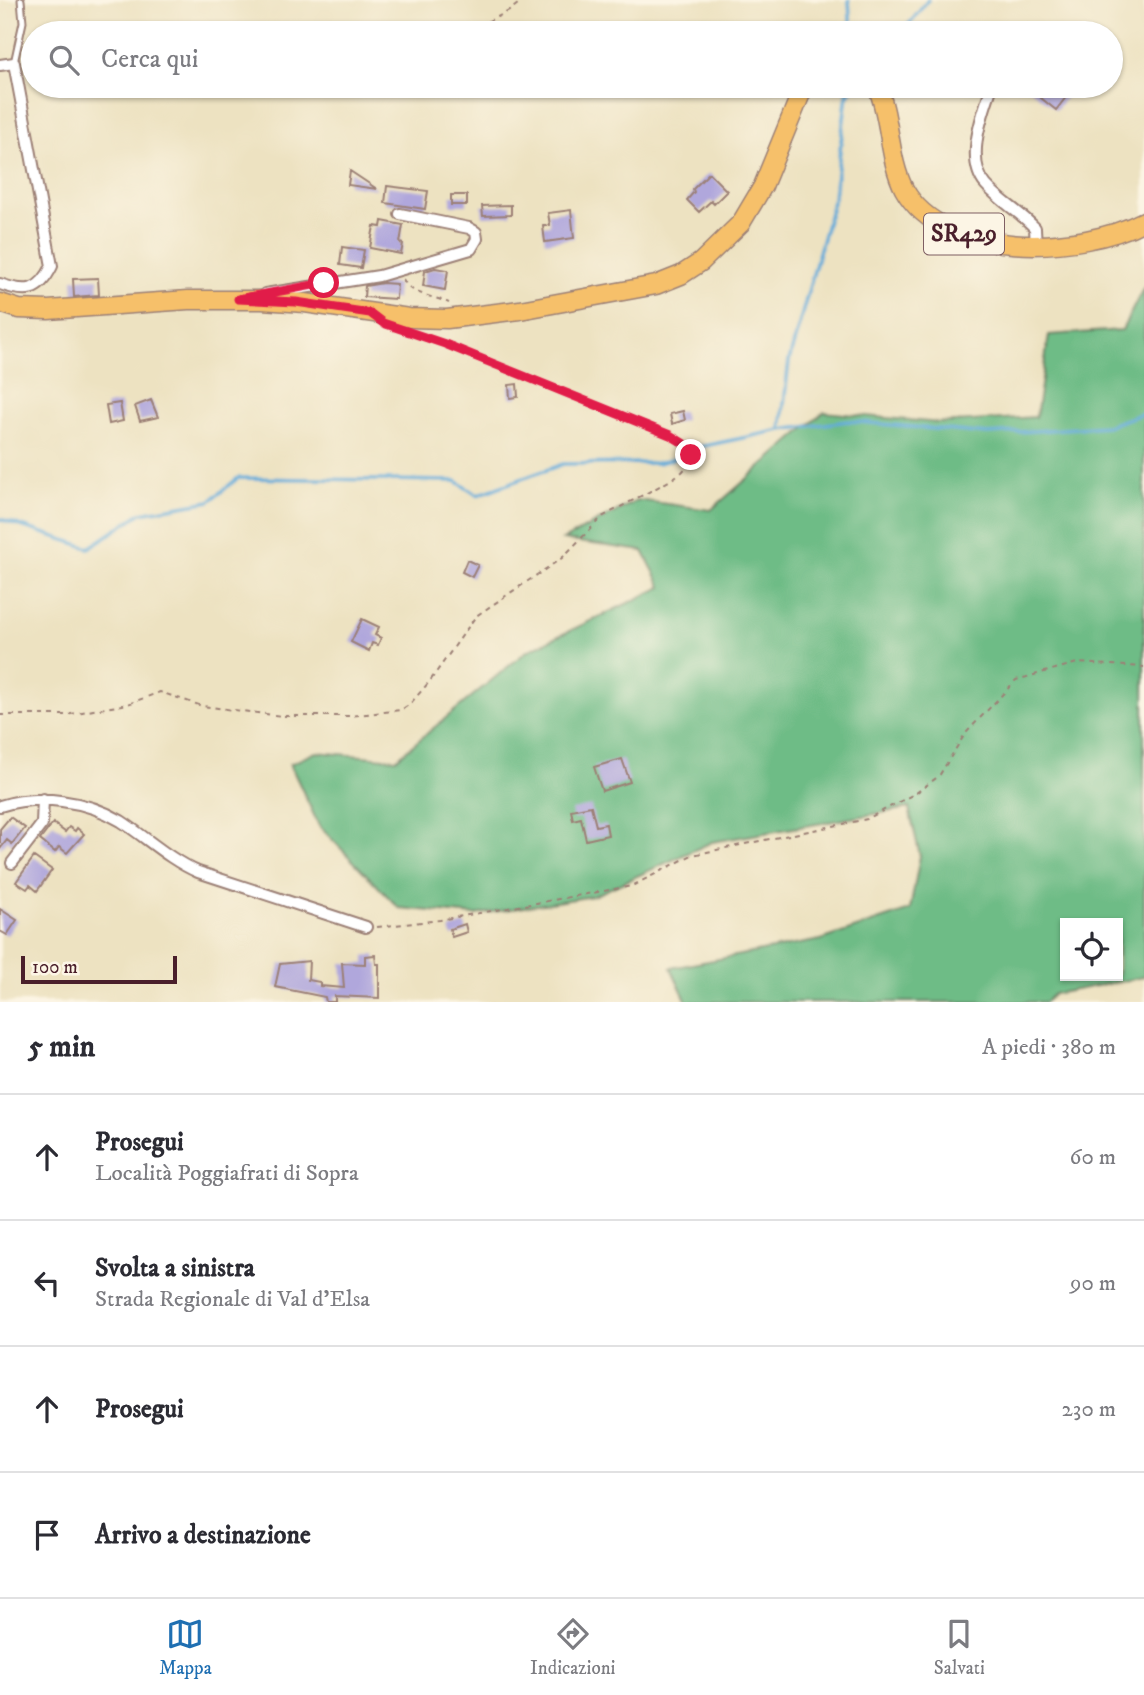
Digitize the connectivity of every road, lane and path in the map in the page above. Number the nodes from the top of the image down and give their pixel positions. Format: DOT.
graph roads {
  1 [pos="21,0"];
  2 [pos="523,0"];
  3 [pos="23,21"];
  4 [pos="489,21"];
  5 [pos="21,31"];
  6 [pos="14,63"];
  7 [pos="0,65"];
  8 [pos="799,98"];
  9 [pos="882,98"];
  10 [pos="989,98"];
  11 [pos="400,214"];
  12 [pos="1144,221"];
  13 [pos="1036,246"];
  14 [pos="400,271"];
  15 [pos="0,284"];
  16 [pos="238,299"];
  17 [pos="0,303"];
  18 [pos="456,319"];
  19 [pos="405,330"];
  20 [pos="1144,667"];
  21 [pos="0,715"];
  22 [pos="43,799"];
  23 [pos="0,806"];
  24 [pos="12,863"];
  25 [pos="366,927"];
  1 -- 3 [label="lane"];
  2 -- 4 [label="path"];
  5 -- 6 [label="lane"];
  6 -- 7 [label="street"];
  6 -- 15 [label="street"];
  8 -- 18 [label="main road"];
  9 -- 13 [label="main road, SR429"];
  10 -- 13 [label="street"];
  11 -- 14 [label="street"];
  12 -- 13 [label="main road, SR429"];
  14 -- 16 [label="street"];
  14 -- 18 [label="path"];
  16 -- 17 [label="main road"];
  16 -- 18 [label="main road"];
  19 -- 21 [label="path"];
  20 -- 25 [label="path"];
  22 -- 23 [label="street"];
  22 -- 24 [label="street"];
  22 -- 25 [label="street"];
}
